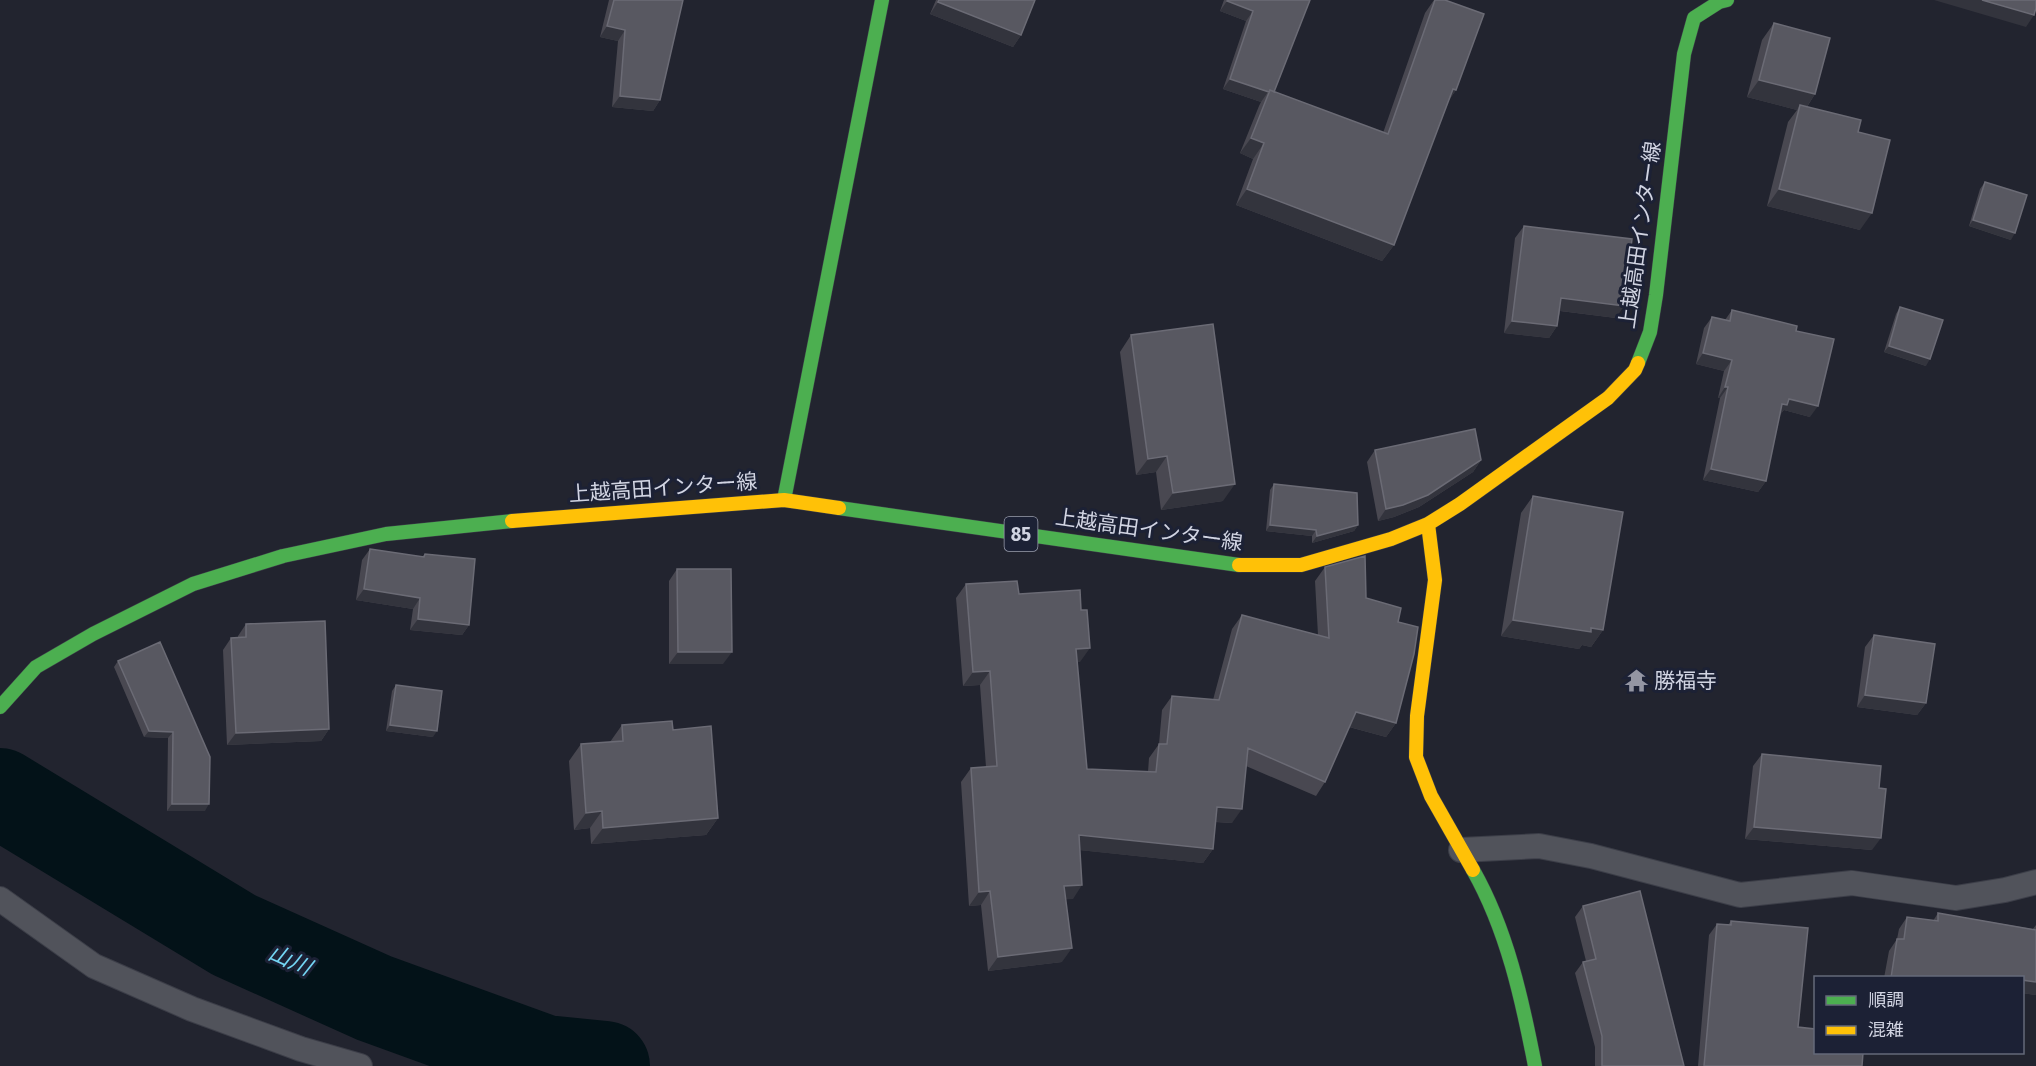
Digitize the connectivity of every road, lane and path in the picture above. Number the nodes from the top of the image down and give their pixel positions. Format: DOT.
graph roads {
  1 [pos="882,0"];
  2 [pos="1727,0"];
  3 [pos="784,500"];
  4 [pos="1428,524"];
  5 [pos="0,706"];
  6 [pos="1461,850"];
  7 [pos="2036,882"];
  8 [pos="0,899"];
  9 [pos="360,1066"];
  10 [pos="1535,1066"];
  1 -- 3 [label="main road"];
  2 -- 4 [label="main road, 上越高田インター線 / 85"];
  3 -- 4 [label="main road, 上越高田インター線 / 85"];
  3 -- 5 [label="main road, 上越高田インター線 / 85"];
  4 -- 6 [label="main road"];
  6 -- 7 [label="lane"];
  6 -- 10 [label="main road"];
  8 -- 9 [label="lane"];
}
